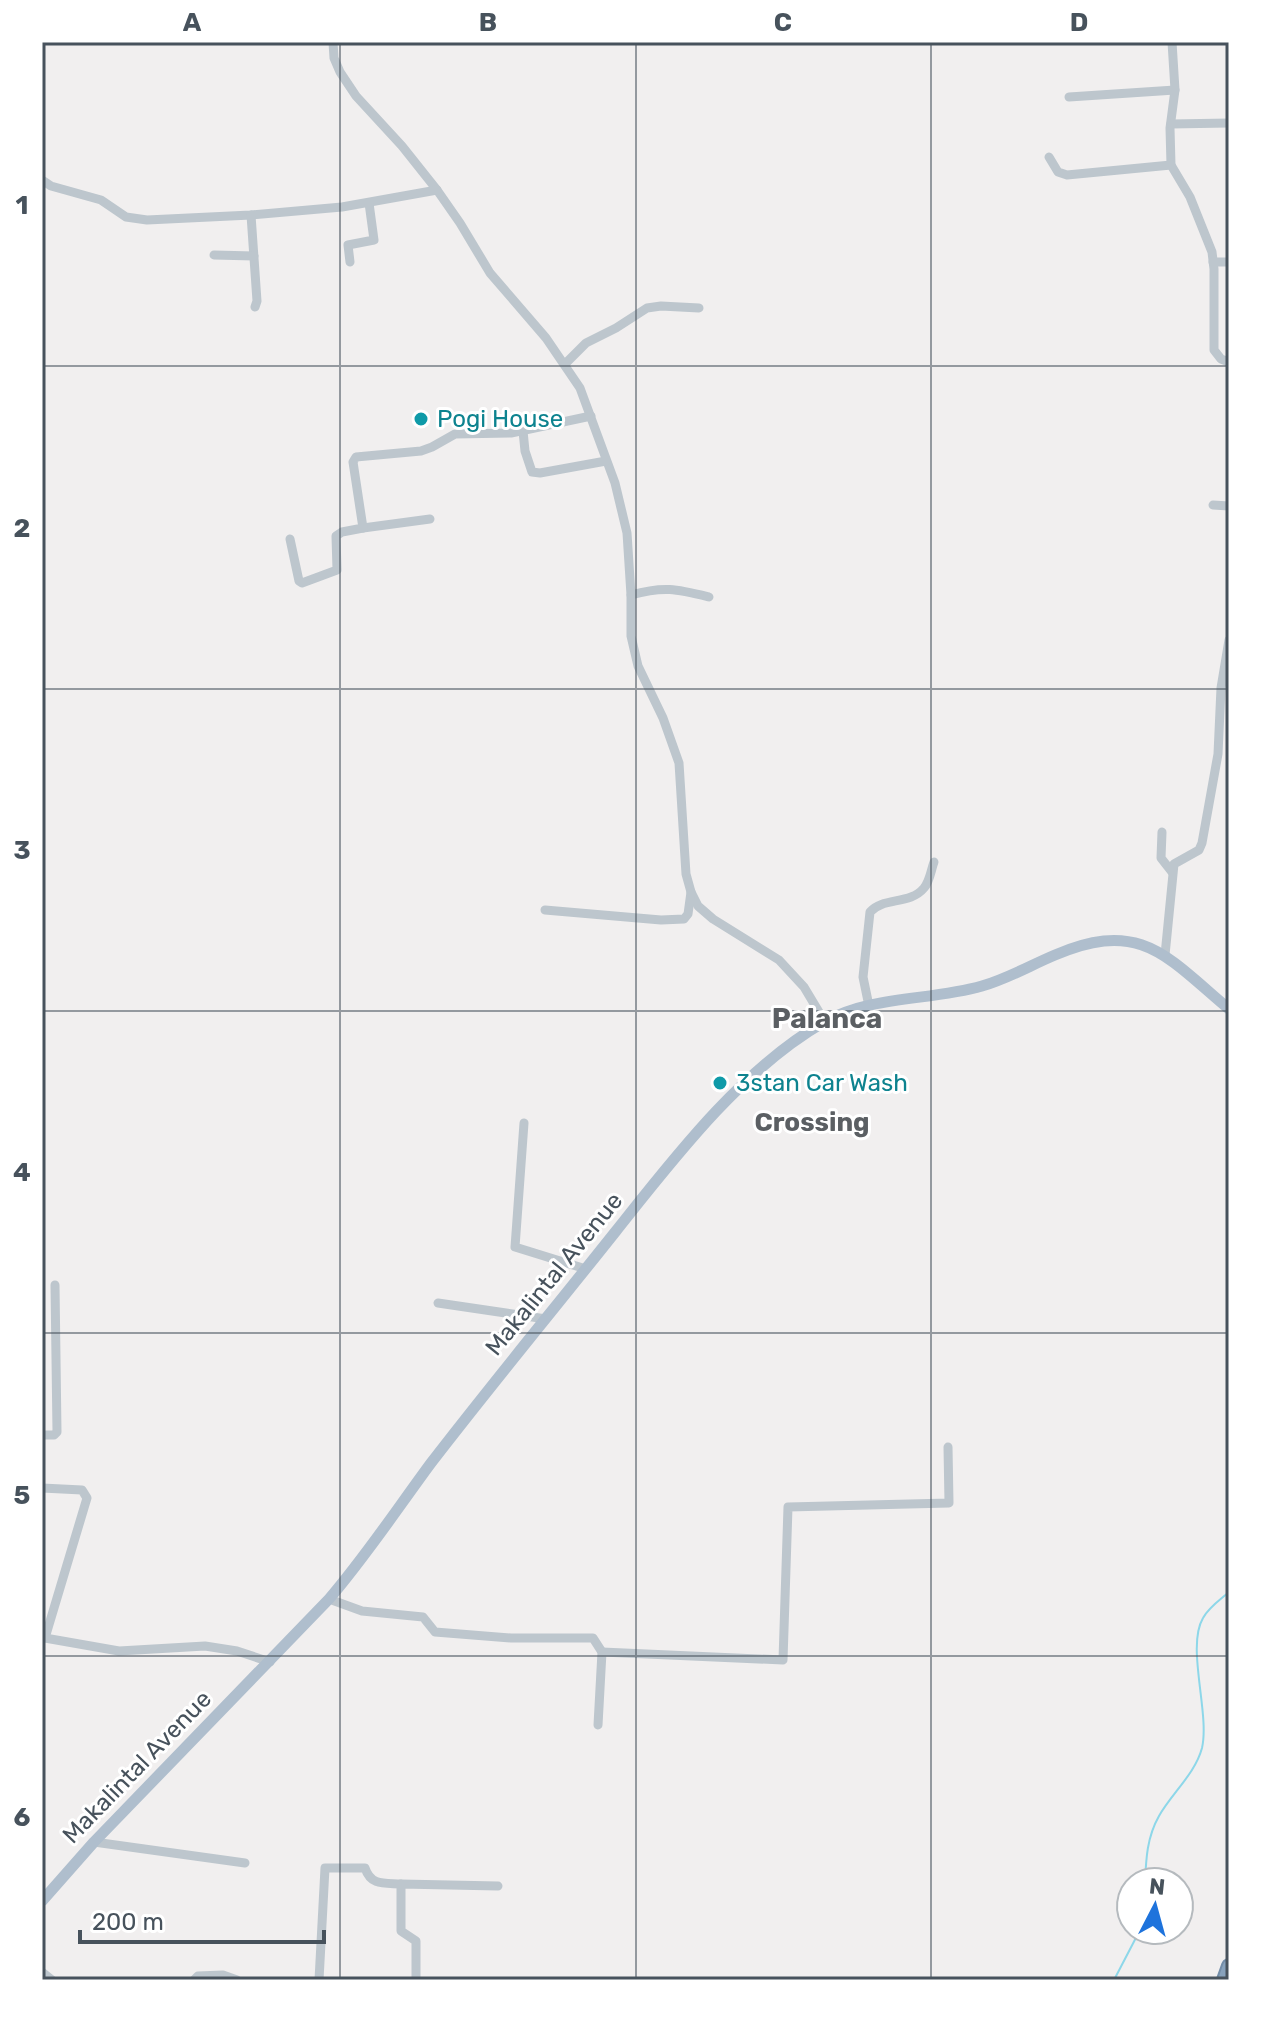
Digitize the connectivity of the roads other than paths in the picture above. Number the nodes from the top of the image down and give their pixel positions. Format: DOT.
graph roads {
  1 [pos="333,42"];
  2 [pos="1172,42"];
  3 [pos="1175,90"];
  4 [pos="1069,97"];
  5 [pos="1229,123"];
  6 [pos="1171,124"];
  7 [pos="1049,157"];
  8 [pos="1171,165"];
  9 [pos="42,180"];
  10 [pos="437,190"];
  11 [pos="369,203"];
  12 [pos="251,215"];
  13 [pos="214,255"];
  14 [pos="254,256"];
  15 [pos="350,262"];
  16 [pos="1213,262"];
  17 [pos="1229,262"];
  18 [pos="255,307"];
  19 [pos="699,308"];
  20 [pos="1229,362"];
  21 [pos="565,364"];
  22 [pos="591,416"];
  23 [pos="523,431"];
  24 [pos="606,461"];
  25 [pos="1213,505"];
  26 [pos="1229,506"];
  27 [pos="430,519"];
  28 [pos="363,528"];
  29 [pos="290,539"];
  30 [pos="631,595"];
  31 [pos="709,597"];
  32 [pos="1229,640"];
  33 [pos="1218,754"];
  34 [pos="1229,754"];
  35 [pos="1162,832"];
  36 [pos="934,862"];
  37 [pos="1172,872"];
  38 [pos="691,892"];
  39 [pos="545,910"];
  40 [pos="1165,955"];
  41 [pos="869,1006"];
  42 [pos="1229,1009"];
  43 [pos="825,1022"];
  44 [pos="524,1123"];
  45 [pos="586,1269"];
  46 [pos="55,1285"];
  47 [pos="438,1303"];
  48 [pos="546,1319"];
  49 [pos="42,1435"];
  50 [pos="948,1447"];
  51 [pos="42,1488"];
  52 [pos="329,1599"];
  53 [pos="43,1639"];
  54 [pos="602,1652"];
  55 [pos="270,1662"];
  56 [pos="598,1725"];
  57 [pos="94,1842"];
  58 [pos="245,1863"];
  59 [pos="401,1884"];
  60 [pos="498,1886"];
  61 [pos="42,1901"];
  62 [pos="1229,1966"];
  63 [pos="42,1972"];
  64 [pos="52,1980"];
  65 [pos="194,1980"];
  66 [pos="237,1980"];
  67 [pos="319,1980"];
  68 [pos="416,1980"];
  69 [pos="1224,1980"];
  1 -- 10 [label="street"];
  2 -- 3 [label="street"];
  3 -- 4 [label="street"];
  3 -- 6 [label="street"];
  5 -- 6 [label="street"];
  6 -- 8 [label="street"];
  7 -- 8 [label="street"];
  8 -- 16 [label="street"];
  9 -- 12 [label="street"];
  10 -- 11 [label="street"];
  10 -- 21 [label="street"];
  11 -- 12 [label="street"];
  11 -- 15 [label="street"];
  12 -- 14 [label="street"];
  13 -- 14 [label="street"];
  14 -- 18 [label="street"];
  16 -- 17 [label="street"];
  16 -- 20 [label="street"];
  19 -- 21 [label="street"];
  21 -- 22 [label="street"];
  22 -- 23 [label="street"];
  22 -- 24 [label="street"];
  23 -- 24 [label="street"];
  23 -- 28 [label="street"];
  24 -- 30 [label="street"];
  25 -- 26 [label="street"];
  27 -- 28 [label="street"];
  28 -- 29 [label="street"];
  30 -- 31 [label="street"];
  30 -- 38 [label="street"];
  32 -- 33 [label="street"];
  33 -- 34 [label="street"];
  33 -- 37 [label="street"];
  35 -- 37 [label="street"];
  36 -- 41 [label="street"];
  37 -- 40 [label="street"];
  38 -- 39 [label="street"];
  38 -- 43 [label="street"];
  40 -- 41 [label="main road, Makalintal Avenue"];
  40 -- 42 [label="main road, Makalintal Avenue"];
  41 -- 43 [label="main road, Makalintal Avenue"];
  43 -- 45 [label="main road, Makalintal Avenue"];
  44 -- 45 [label="street"];
  45 -- 48 [label="main road, Makalintal Avenue"];
  46 -- 49 [label="street"];
  47 -- 48 [label="street"];
  48 -- 52 [label="main road, Makalintal Avenue"];
  50 -- 54 [label="street"];
  51 -- 53 [label="street"];
  52 -- 54 [label="street"];
  52 -- 55 [label="main road, Makalintal Avenue"];
  53 -- 55 [label="street"];
  54 -- 56 [label="street"];
  55 -- 57 [label="main road, Makalintal Avenue"];
  57 -- 58 [label="street"];
  57 -- 61 [label="main road, Makalintal Avenue"];
  59 -- 60 [label="street"];
  59 -- 67 [label="street"];
  59 -- 68 [label="street"];
  62 -- 69 [label="highway"];
  63 -- 64 [label="street"];
  65 -- 66 [label="street"];
}
